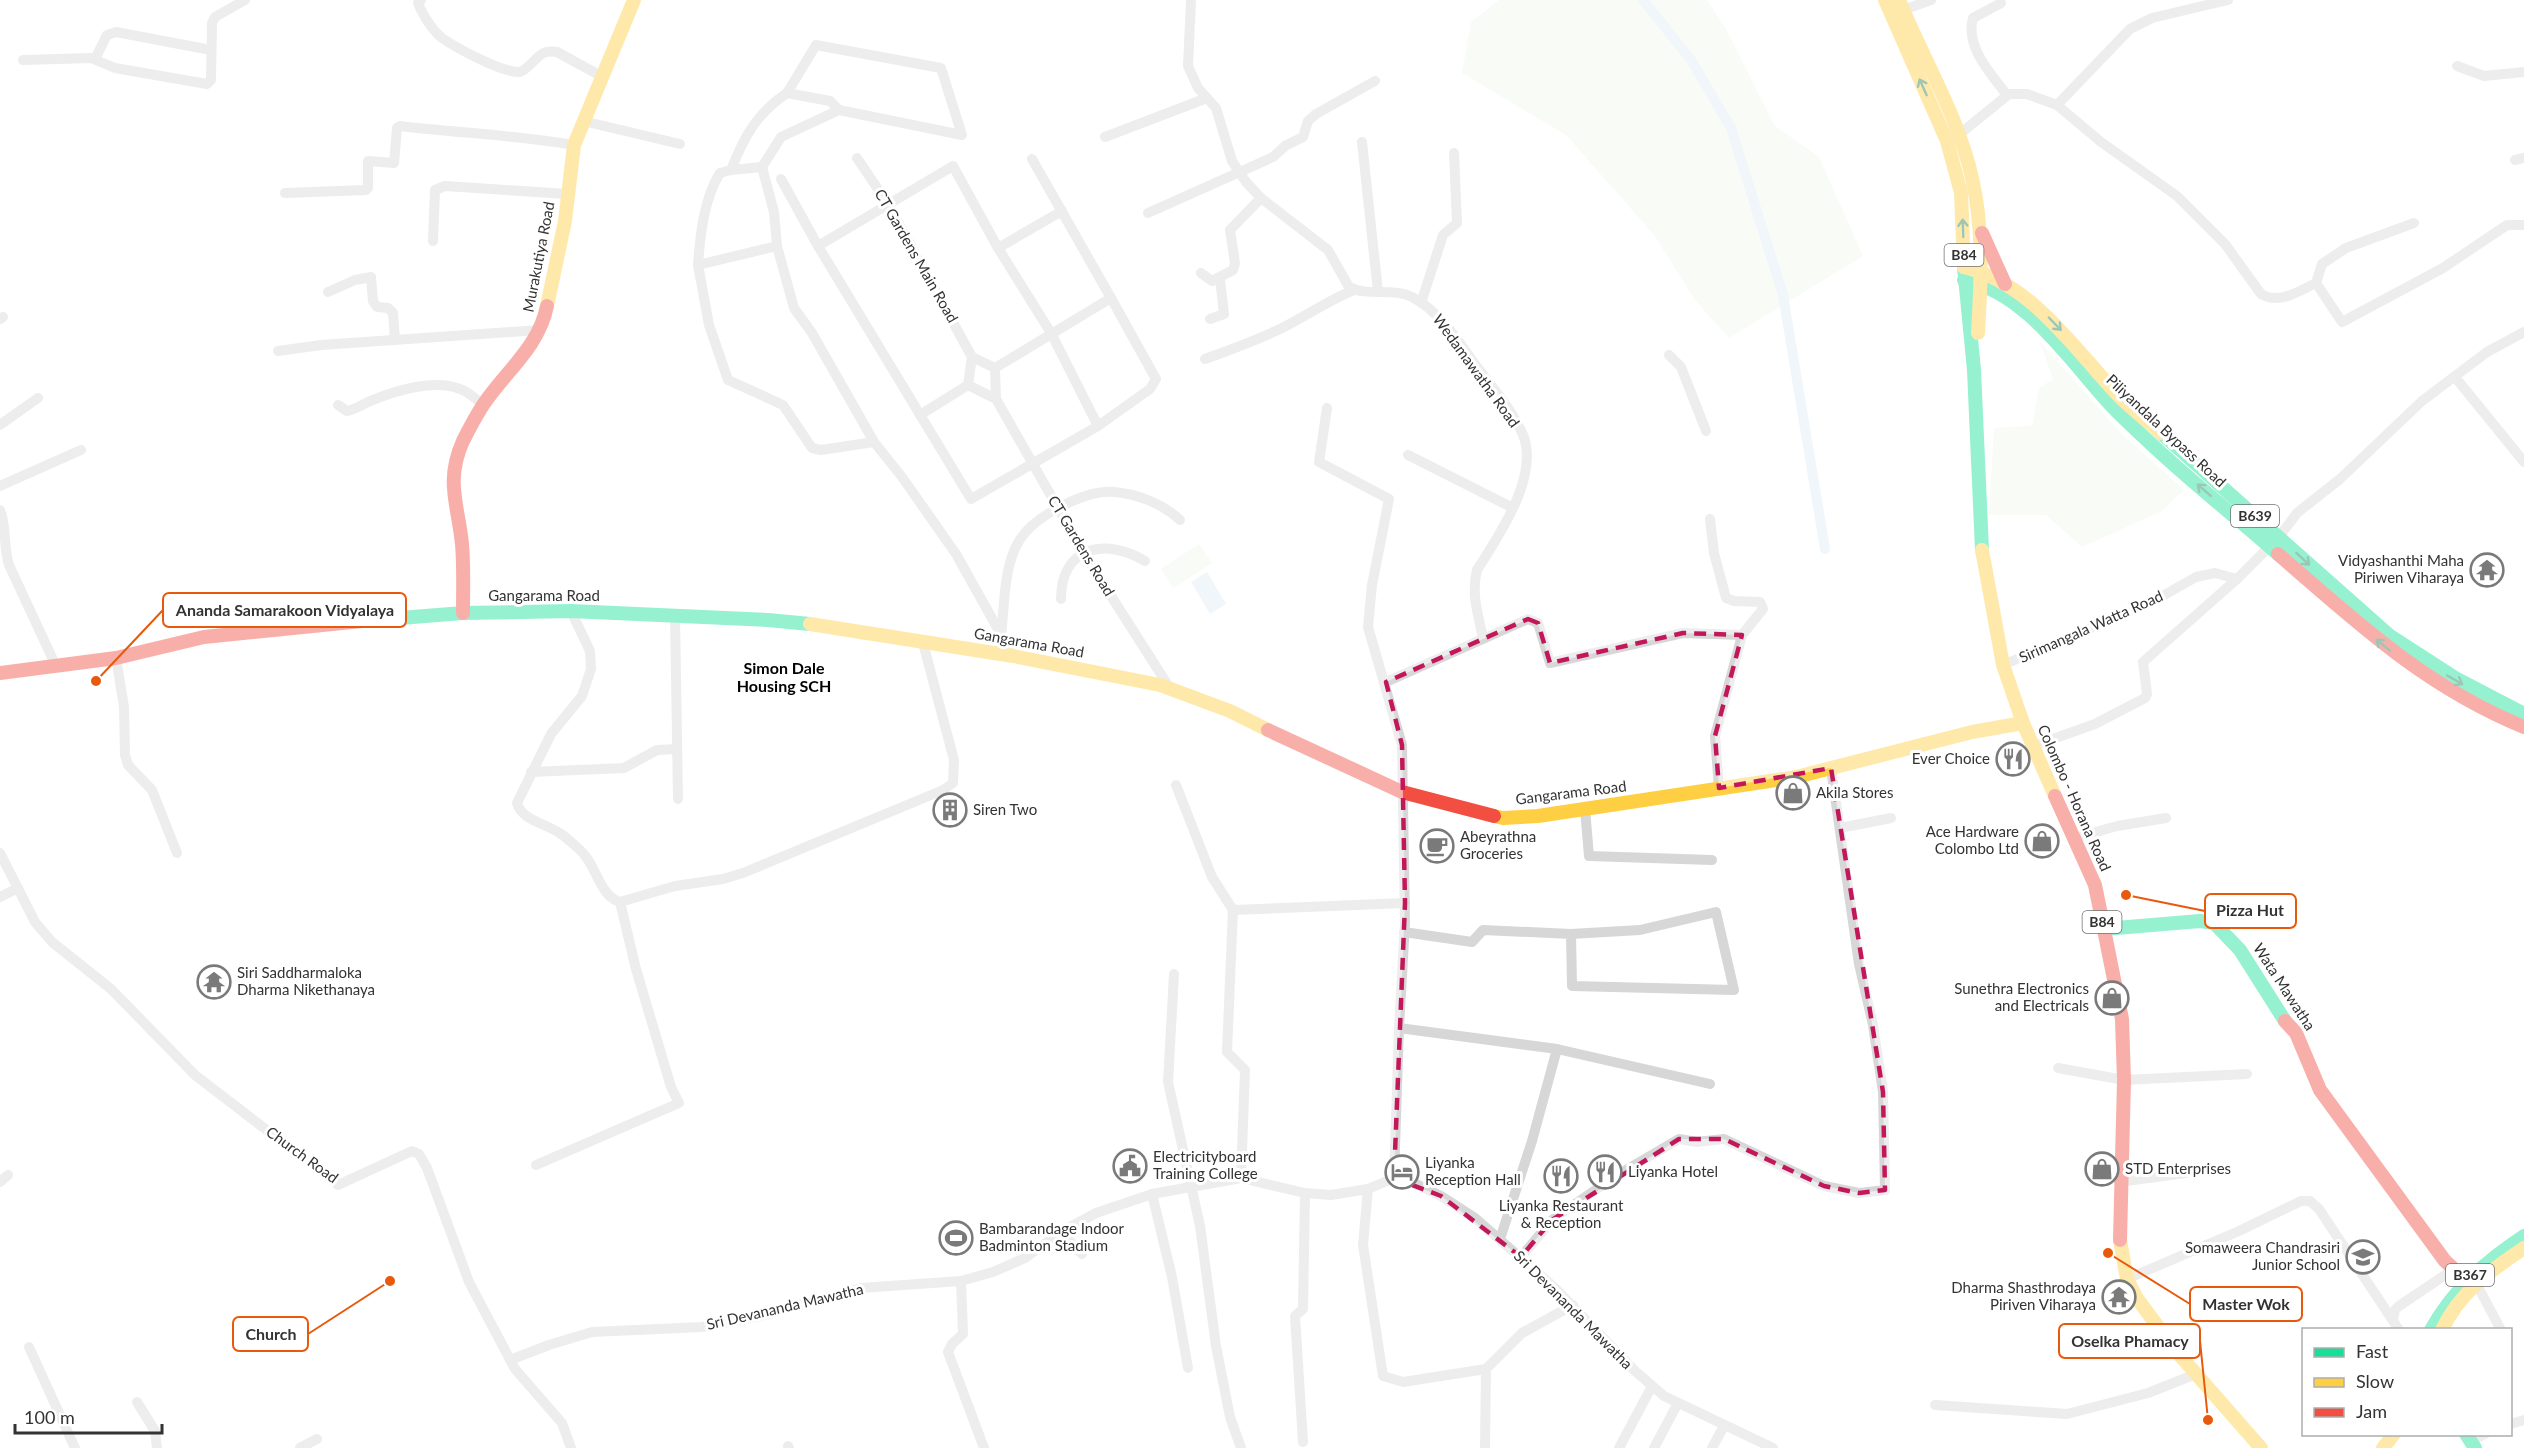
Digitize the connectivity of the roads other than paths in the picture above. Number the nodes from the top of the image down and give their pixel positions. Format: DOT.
graph roads {
  1 [pos="245,0"];
  2 [pos="421,0"];
  3 [pos="634,0"];
  4 [pos="1191,0"];
  5 [pos="1885,0"];
  6 [pos="1932,0"];
  7 [pos="2228,0"];
  8 [pos="2001,3"];
  9 [pos="1901,5"];
  10 [pos="211,50"];
  11 [pos="95,59"];
  12 [pos="23,60"];
  13 [pos="2457,66"];
  14 [pos="2524,72"];
  15 [pos="602,76"];
  16 [pos="1375,81"];
  17 [pos="787,93"];
  18 [pos="2007,95"];
  19 [pos="1207,98"];
  20 [pos="2057,105"];
  21 [pos="839,110"];
  22 [pos="584,121"];
  23 [pos="1105,137"];
  24 [pos="1953,138"];
  25 [pos="1362,142"];
  26 [pos="680,144"];
  27 [pos="574,145"];
  28 [pos="1454,153"];
  29 [pos="857,158"];
  30 [pos="1032,159"];
  31 [pos="762,167"];
  32 [pos="731,171"];
  33 [pos="1239,172"];
  34 [pos="781,179"];
  35 [pos="285,193"];
  36 [pos="567,194"];
  37 [pos="1261,198"];
  38 [pos="888,204"];
  39 [pos="1062,211"];
  40 [pos="1148,213"];
  41 [pos="2414,223"];
  42 [pos="1979,224"];
  43 [pos="2524,225"];
  44 [pos="433,241"];
  45 [pos="777,246"];
  46 [pos="818,246"];
  47 [pos="998,248"];
  48 [pos="698,265"];
  49 [pos="1201,273"];
  50 [pos="1964,273"];
  51 [pos="1980,277"];
  52 [pos="1220,279"];
  53 [pos="2316,283"];
  54 [pos="2005,284"];
  55 [pos="1354,290"];
  56 [pos="328,292"];
  57 [pos="1378,292"];
  58 [pos="1111,298"];
  59 [pos="1421,303"];
  60 [pos="2017,306"];
  61 [pos="1210,319"];
  62 [pos="1979,321"];
  63 [pos="540,330"];
  64 [pos="1052,333"];
  65 [pos="2522,337"];
  66 [pos="395,340"];
  67 [pos="279,351"];
  68 [pos="1669,355"];
  69 [pos="972,357"];
  70 [pos="1205,359"];
  71 [pos="995,368"];
  72 [pos="1974,370"];
  73 [pos="2455,377"];
  74 [pos="968,386"];
  75 [pos="38,398"];
  76 [pos="996,399"];
  77 [pos="338,405"];
  78 [pos="483,405"];
  79 [pos="1327,408"];
  80 [pos="920,415"];
  81 [pos="0,425"];
  82 [pos="1098,426"];
  83 [pos="1706,431"];
  84 [pos="874,442"];
  85 [pos="81,450"];
  86 [pos="1408,455"];
  87 [pos="2524,462"];
  88 [pos="1033,465"];
  89 [pos="0,486"];
  90 [pos="1057,506"];
  91 [pos="1513,508"];
  92 [pos="0,510"];
  93 [pos="1710,519"];
  94 [pos="1180,520"];
  95 [pos="2274,542"];
  96 [pos="1083,552"];
  97 [pos="1145,561"];
  98 [pos="2237,579"];
  99 [pos="1061,599"];
  100 [pos="571,611"];
  101 [pos="463,613"];
  102 [pos="675,615"];
  103 [pos="1001,635"];
  104 [pos="1742,635"];
  105 [pos="1484,638"];
  106 [pos="923,643"];
  107 [pos="1013,656"];
  108 [pos="116,658"];
  109 [pos="2003,665"];
  110 [pos="56,666"];
  111 [pos="0,673"];
  112 [pos="1386,682"];
  113 [pos="1172,690"];
  114 [pos="2524,714"];
  115 [pos="2023,723"];
  116 [pos="2524,728"];
  117 [pos="2033,746"];
  118 [pos="677,749"];
  119 [pos="1832,768"];
  120 [pos="531,772"];
  121 [pos="1176,785"];
  122 [pos="1719,788"];
  123 [pos="1402,792"];
  124 [pos="678,799"];
  125 [pos="1585,809"];
  126 [pos="1891,818"];
  127 [pos="2166,818"];
  128 [pos="1840,828"];
  129 [pos="2075,838"];
  130 [pos="177,853"];
  131 [pos="0,854"];
  132 [pos="1712,860"];
  133 [pos="18,888"];
  134 [pos="0,897"];
  135 [pos="620,902"];
  136 [pos="1405,903"];
  137 [pos="1233,910"];
  138 [pos="2104,929"];
  139 [pos="1404,932"];
  140 [pos="1570,934"];
  141 [pos="1174,974"];
  142 [pos="1398,1028"];
  143 [pos="1557,1049"];
  144 [pos="2058,1068"];
  145 [pos="2247,1074"];
  146 [pos="2124,1080"];
  147 [pos="1710,1084"];
  148 [pos="536,1165"];
  149 [pos="2187,1173"];
  150 [pos="1241,1178"];
  151 [pos="1394,1178"];
  152 [pos="2119,1182"];
  153 [pos="1192,1186"];
  154 [pos="1368,1189"];
  155 [pos="1305,1193"];
  156 [pos="1152,1194"];
  157 [pos="1061,1232"];
  158 [pos="2524,1236"];
  159 [pos="1500,1239"];
  160 [pos="2524,1248"];
  161 [pos="1083,1254"];
  162 [pos="1521,1257"];
  163 [pos="2454,1269"];
  164 [pos="2127,1279"];
  165 [pos="961,1281"];
  166 [pos="2471,1282"];
  167 [pos="1573,1305"];
  168 [pos="2396,1325"];
  169 [pos="2432,1328"];
  170 [pos="2442,1328"];
  171 [pos="2500,1328"];
  172 [pos="29,1347"];
  173 [pos="510,1360"];
  174 [pos="1188,1368"];
  175 [pos="1486,1369"];
  176 [pos="2196,1374"];
  177 [pos="1652,1386"];
  178 [pos="137,1402"];
  179 [pos="1678,1403"];
  180 [pos="1935,1406"];
  181 [pos="1724,1426"];
  182 [pos="2379,1436"];
  183 [pos="2392,1436"];
  184 [pos="317,1439"];
  185 [pos="1303,1442"];
  186 [pos="2257,1446"];
  187 [pos="75,1448"];
  188 [pos="157,1448"];
  189 [pos="300,1448"];
  190 [pos="571,1448"];
  191 [pos="984,1448"];
  192 [pos="1241,1448"];
  193 [pos="1485,1448"];
  194 [pos="1619,1448"];
  195 [pos="1654,1448"];
  196 [pos="1712,1448"];
  197 [pos="1773,1448"];
  198 [pos="2370,1448"];
  199 [pos="2383,1448"];
  1 -- 10 [label="street"];
  2 -- 15 [label="street"];
  3 -- 15 [label="main road, Murakutiya Road"];
  4 -- 19 [label="street"];
  24 -- 5 [label="main road, B84, one-way"];
  6 -- 9 [label="street"];
  7 -- 20 [label="street"];
  8 -- 18 [label="street"];
  9 -- 24 [label="main road, B84"];
  10 -- 11 [label="street"];
  10 -- 11 [label="street"];
  11 -- 12 [label="street"];
  13 -- 14 [label="street"];
  15 -- 22 [label="main road, Murakutiya Road"];
  16 -- 33 [label="street"];
  17 -- 21 [label="street"];
  17 -- 21 [label="street"];
  17 -- 32 [label="street"];
  18 -- 20 [label="street"];
  18 -- 24 [label="street"];
  19 -- 23 [label="street"];
  19 -- 33 [label="street"];
  20 -- 53 [label="street"];
  21 -- 31 [label="street"];
  22 -- 26 [label="street"];
  22 -- 27 [label="main road, Murakutiya Road"];
  24 -- 42 [label="main road, B84"];
  50 -- 24 [label="main road, B84, one-way"];
  25 -- 57 [label="street"];
  27 -- 35 [label="street"];
  27 -- 36 [label="main road, Murakutiya Road"];
  28 -- 59 [label="street"];
  29 -- 38 [label="street, CT Gardens Main Road"];
  30 -- 39 [label="street"];
  31 -- 32 [label="street"];
  31 -- 45 [label="street"];
  32 -- 48 [label="street"];
  33 -- 37 [label="street"];
  33 -- 40 [label="street"];
  34 -- 46 [label="street"];
  36 -- 44 [label="street"];
  36 -- 63 [label="main road, Murakutiya Road"];
  37 -- 52 [label="street"];
  37 -- 55 [label="street"];
  38 -- 46 [label="street"];
  38 -- 47 [label="street"];
  38 -- 69 [label="street, CT Gardens Main Road"];
  39 -- 47 [label="street"];
  39 -- 58 [label="street"];
  41 -- 53 [label="street"];
  42 -- 51 [label="main road, B84"];
  42 -- 54 [label="main road"];
  43 -- 53 [label="street"];
  45 -- 48 [label="street"];
  45 -- 84 [label="street"];
  46 -- 80 [label="street"];
  47 -- 64 [label="street"];
  48 -- 84 [label="street"];
  49 -- 52 [label="street"];
  50 -- 51 [label="main road, Piliyandala Bypass Road"];
  50 -- 72 [label="main road, B84"];
  51 -- 54 [label="main road, Piliyandala Bypass Road / B639"];
  51 -- 60 [label="main road, Piliyandala Bypass Road / B639"];
  51 -- 62 [label="main road, B84"];
  52 -- 61 [label="street"];
  54 -- 95 [label="main road, Piliyandala Bypass Road / B639, one-way"];
  55 -- 57 [label="street, Wedamawatha Road"];
  55 -- 70 [label="street"];
  56 -- 66 [label="street"];
  57 -- 59 [label="street, Wedamawatha Road"];
  58 -- 64 [label="street"];
  58 -- 82 [label="street"];
  59 -- 91 [label="street, Wedamawatha Road"];
  60 -- 62 [label="main road"];
  95 -- 60 [label="main road, Piliyandala Bypass Road / B639, one-way"];
  62 -- 72 [label="main road, B84"];
  63 -- 66 [label="street"];
  63 -- 78 [label="main road, Murakutiya Road"];
  64 -- 71 [label="street"];
  64 -- 82 [label="street"];
  65 -- 73 [label="street"];
  66 -- 67 [label="street"];
  68 -- 83 [label="street"];
  69 -- 71 [label="street"];
  69 -- 74 [label="street"];
  71 -- 76 [label="street, CT Gardens Road"];
  72 -- 109 [label="main road, Colombo - Horana Road / B84"];
  73 -- 87 [label="street"];
  73 -- 95 [label="street"];
  74 -- 76 [label="street"];
  74 -- 80 [label="street"];
  75 -- 81 [label="street"];
  76 -- 88 [label="street, CT Gardens Road"];
  77 -- 78 [label="street"];
  78 -- 101 [label="main road, Murakutiya Road"];
  79 -- 112 [label="street"];
  80 -- 88 [label="street"];
  82 -- 88 [label="street"];
  84 -- 103 [label="street"];
  85 -- 89 [label="street"];
  86 -- 91 [label="street"];
  88 -- 90 [label="street, CT Gardens Road"];
  90 -- 94 [label="street"];
  90 -- 96 [label="street, CT Gardens Road"];
  90 -- 103 [label="street"];
  91 -- 105 [label="street, Wedamawatha Road"];
  92 -- 110 [label="street"];
  93 -- 104 [label="street"];
  95 -- 98 [label="street"];
  95 -- 114 [label="main road, Piliyandala Bypass Road / B639, one-way"];
  116 -- 95 [label="main road, Piliyandala Bypass Road / B639, one-way"];
  96 -- 97 [label="street"];
  96 -- 99 [label="street"];
  96 -- 113 [label="street, CT Gardens Road"];
  98 -- 109 [label="street, Sirimangala Watta Road"];
  98 -- 117 [label="street"];
  100 -- 101 [label="main road, Gangarama Road"];
  100 -- 102 [label="main road, Gangarama Road"];
  100 -- 120 [label="street"];
  101 -- 108 [label="main road, Gangarama Road"];
  102 -- 106 [label="main road, Gangarama Road"];
  102 -- 118 [label="street"];
  103 -- 107 [label="street"];
  104 -- 105 [label="street"];
  104 -- 122 [label="street"];
  105 -- 112 [label="street"];
  106 -- 107 [label="main road, Gangarama Road"];
  106 -- 135 [label="street"];
  107 -- 113 [label="main road, Gangarama Road"];
  108 -- 110 [label="main road, Gangarama Road"];
  108 -- 130 [label="street"];
  109 -- 115 [label="main road, Colombo - Horana Road / B84"];
  110 -- 111 [label="main road, Gangarama Road"];
  112 -- 123 [label="street"];
  113 -- 123 [label="main road, Gangarama Road"];
  115 -- 117 [label="main road, Colombo - Horana Road / B84"];
  115 -- 119 [label="main road, Gangarama Road"];
  117 -- 129 [label="main road, Colombo - Horana Road / B84"];
  118 -- 120 [label="street"];
  118 -- 124 [label="street"];
  119 -- 122 [label="main road, Gangarama Road"];
  119 -- 128 [label="street"];
  120 -- 135 [label="street"];
  121 -- 137 [label="street"];
  122 -- 125 [label="main road, Gangarama Road"];
  123 -- 125 [label="main road, Gangarama Road"];
  123 -- 136 [label="street"];
  125 -- 132 [label="street"];
  126 -- 128 [label="street"];
  127 -- 129 [label="street"];
  128 -- 162 [label="street"];
  129 -- 138 [label="main road, Colombo - Horana Road / B84"];
  131 -- 133 [label="street, Church Road"];
  133 -- 134 [label="street"];
  133 -- 173 [label="street, Church Road"];
  135 -- 148 [label="street"];
  136 -- 137 [label="street"];
  136 -- 139 [label="street"];
  137 -- 150 [label="street"];
  138 -- 146 [label="main road, Colombo - Horana Road / B84"];
  138 -- 163 [label="main road, Wata Mawatha"];
  139 -- 140 [label="street"];
  139 -- 142 [label="street"];
  140 -- 140 [label="street"];
  141 -- 153 [label="street"];
  142 -- 143 [label="street"];
  142 -- 151 [label="street"];
  143 -- 147 [label="street"];
  143 -- 159 [label="street"];
  144 -- 146 [label="street"];
  145 -- 146 [label="street"];
  146 -- 152 [label="main road, Colombo - Horana Road / B84"];
  149 -- 152 [label="street"];
  150 -- 153 [label="street, Sri Devananda Mawatha"];
  150 -- 155 [label="street, Sri Devananda Mawatha"];
  151 -- 154 [label="street, Sri Devananda Mawatha"];
  151 -- 159 [label="street, Sri Devananda Mawatha"];
  152 -- 164 [label="main road, Colombo - Horana Road / B84"];
  153 -- 156 [label="street, Sri Devananda Mawatha"];
  153 -- 192 [label="street"];
  154 -- 155 [label="street, Sri Devananda Mawatha"];
  154 -- 175 [label="street"];
  155 -- 185 [label="street"];
  156 -- 157 [label="street, Sri Devananda Mawatha"];
  156 -- 174 [label="street"];
  157 -- 161 [label="street"];
  157 -- 165 [label="street, Sri Devananda Mawatha"];
  158 -- 166 [label="main road, B367"];
  159 -- 162 [label="street, Sri Devananda Mawatha"];
  160 -- 166 [label="main road, B367"];
  162 -- 167 [label="street, Sri Devananda Mawatha"];
  163 -- 166 [label="main road, Wata Mawatha"];
  163 -- 168 [label="street"];
  164 -- 168 [label="street"];
  164 -- 176 [label="main road, Colombo - Horana Road / B84"];
  165 -- 173 [label="street, Sri Devananda Mawatha"];
  165 -- 191 [label="street"];
  166 -- 169 [label="main road, B367"];
  166 -- 170 [label="main road, B367"];
  166 -- 171 [label="street"];
  167 -- 175 [label="street"];
  167 -- 177 [label="street, Sri Devananda Mawatha"];
  172 -- 187 [label="street"];
  173 -- 190 [label="street, Church Road"];
  175 -- 193 [label="street"];
  176 -- 180 [label="street"];
  176 -- 186 [label="main road, Colombo - Horana Road / B84"];
  177 -- 179 [label="street, Sri Devananda Mawatha"];
  177 -- 194 [label="street"];
  178 -- 188 [label="street"];
  179 -- 181 [label="street, Sri Devananda Mawatha"];
  179 -- 195 [label="street"];
  181 -- 196 [label="street"];
  181 -- 197 [label="street, Sri Devananda Mawatha"];
  182 -- 198 [label="main road"];
  183 -- 199 [label="main road"];
  184 -- 189 [label="street"];
}
